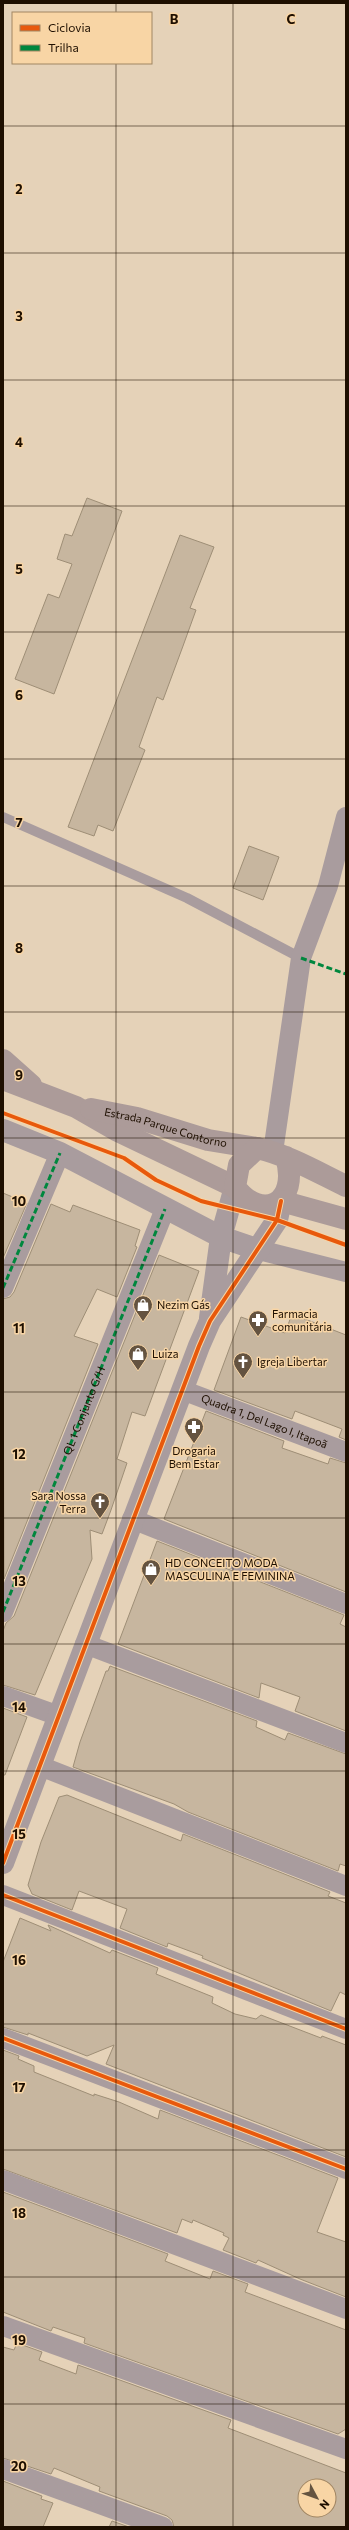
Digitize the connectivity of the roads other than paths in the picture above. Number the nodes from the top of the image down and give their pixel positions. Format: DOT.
graph roads {
  1 [pos="3,817"];
  2 [pos="346,817"];
  3 [pos="301,958"];
  4 [pos="3,1060"];
  5 [pos="3,1079"];
  6 [pos="40,1093"];
  7 [pos="76,1107"];
  8 [pos="3,1130"];
  9 [pos="272,1152"];
  10 [pos="60,1153"];
  11 [pos="346,1186"];
  12 [pos="235,1187"];
  13 [pos="281,1201"];
  14 [pos="164,1209"];
  15 [pos="346,1219"];
  16 [pos="221,1237"];
  17 [pos="259,1250"];
  18 [pos="346,1272"];
  19 [pos="3,1288"];
  20 [pos="210,1321"];
  21 [pos="182,1390"];
  22 [pos="346,1452"];
  23 [pos="132,1520"];
  24 [pos="346,1604"];
  25 [pos="3,1612"];
  26 [pos="85,1644"];
  27 [pos="3,1696"];
  28 [pos="59,1716"];
  29 [pos="346,1742"];
  30 [pos="40,1766"];
  31 [pos="3,1863"];
  32 [pos="346,1886"];
  33 [pos="3,1895"];
  34 [pos="346,2029"];
  35 [pos="3,2038"];
  36 [pos="346,2169"];
  37 [pos="3,2180"];
  38 [pos="346,2309"];
  39 [pos="3,2326"];
  40 [pos="346,2449"];
  41 [pos="3,2469"];
  42 [pos="163,2527"];
  1 -- 3 [label="lane"];
  2 -- 3 [label="street"];
  3 -- 9 [label="street"];
  4 -- 6 [label="main road"];
  5 -- 6 [label="main road, Estrada Parque Contorno"];
  6 -- 7 [label="main road, Estrada Parque Contorno"];
  7 -- 9 [label="main road, Estrada Parque Contorno"];
  7 -- 12 [label="main road, Estrada Parque Contorno"];
  8 -- 10 [label="street"];
  9 -- 11 [label="main road, Estrada Parque Contorno"];
  9 -- 12 [label="main road"];
  9 -- 13 [label="main road"];
  10 -- 14 [label="street"];
  10 -- 19 [label="street"];
  12 -- 13 [label="main road"];
  12 -- 16 [label="street"];
  13 -- 15 [label="main road"];
  13 -- 17 [label="street"];
  14 -- 16 [label="street"];
  14 -- 25 [label="street, QL 1 Conjunto G/H"];
  16 -- 17 [label="street"];
  16 -- 20 [label="street"];
  17 -- 18 [label="street"];
  17 -- 20 [label="street"];
  20 -- 21 [label="street"];
  21 -- 22 [label="street, Quadra 1, Del Lago I, Itapoã"];
  21 -- 23 [label="street"];
  23 -- 24 [label="street"];
  23 -- 26 [label="street"];
  26 -- 28 [label="street"];
  26 -- 29 [label="street"];
  27 -- 28 [label="street"];
  28 -- 30 [label="street"];
  30 -- 31 [label="street"];
  30 -- 32 [label="street"];
  33 -- 34 [label="street"];
  35 -- 36 [label="street"];
  37 -- 38 [label="street"];
  39 -- 40 [label="street"];
  41 -- 42 [label="street"];
}
